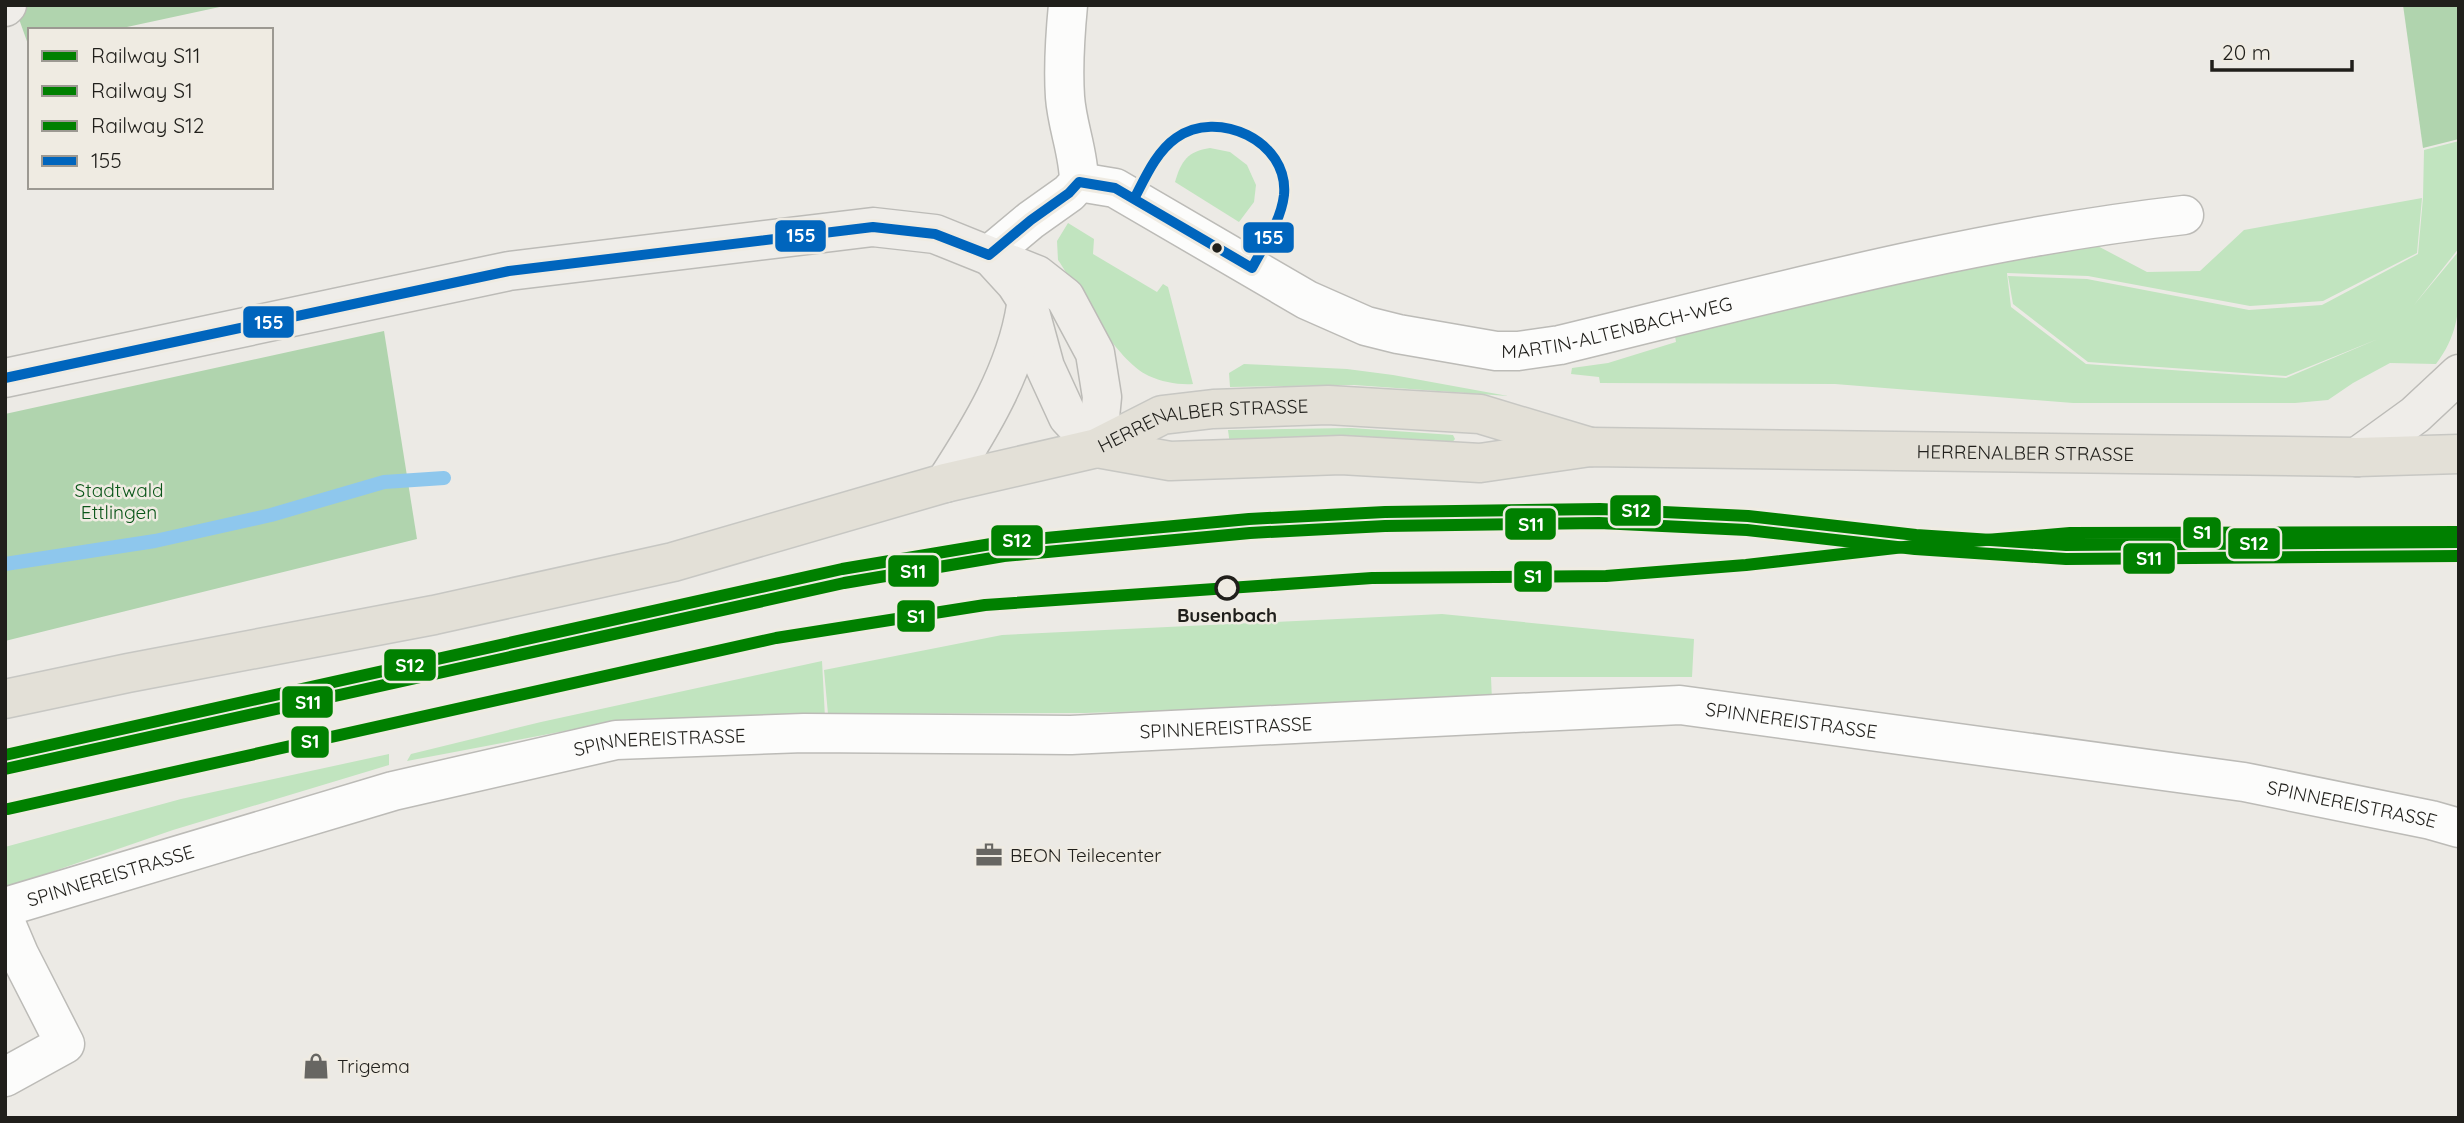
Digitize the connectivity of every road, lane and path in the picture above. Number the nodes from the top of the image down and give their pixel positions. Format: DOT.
graph roads {
  1 [pos="1068,5"];
  2 [pos="1079,182"];
  3 [pos="2184,215"];
  4 [pos="989,254"];
  5 [pos="1027,301"];
  6 [pos="2459,374"];
  7 [pos="5,377"];
  8 [pos="1590,447"];
  9 [pos="1097,448"];
  10 [pos="2459,454"];
  11 [pos="2357,457"];
  12 [pos="945,483"];
  13 [pos="5,699"];
  14 [pos="2459,828"];
  15 [pos="5,907"];
  16 [pos="5,921"];
  17 [pos="5,1077"];
  1 -- 2 [label="street"];
  2 -- 3 [label="street, MARTIN-ALTENBACH-WEG"];
  2 -- 4 [label="street"];
  4 -- 5 [label="main road"];
  4 -- 7 [label="main road"];
  4 -- 9 [label="main road"];
  5 -- 9 [label="main road"];
  5 -- 12 [label="main road"];
  6 -- 11 [label="main road"];
  8 -- 9 [label="main road, HERRENALBER STRASSE"];
  8 -- 9 [label="main road, HERRENALBER STRASSE"];
  8 -- 11 [label="main road, HERRENALBER STRASSE"];
  9 -- 12 [label="main road"];
  10 -- 11 [label="main road, HERRENALBER STRASSE"];
  12 -- 13 [label="main road"];
  14 -- 15 [label="street, SPINNEREISTRASSE"];
  16 -- 17 [label="street"];
}
